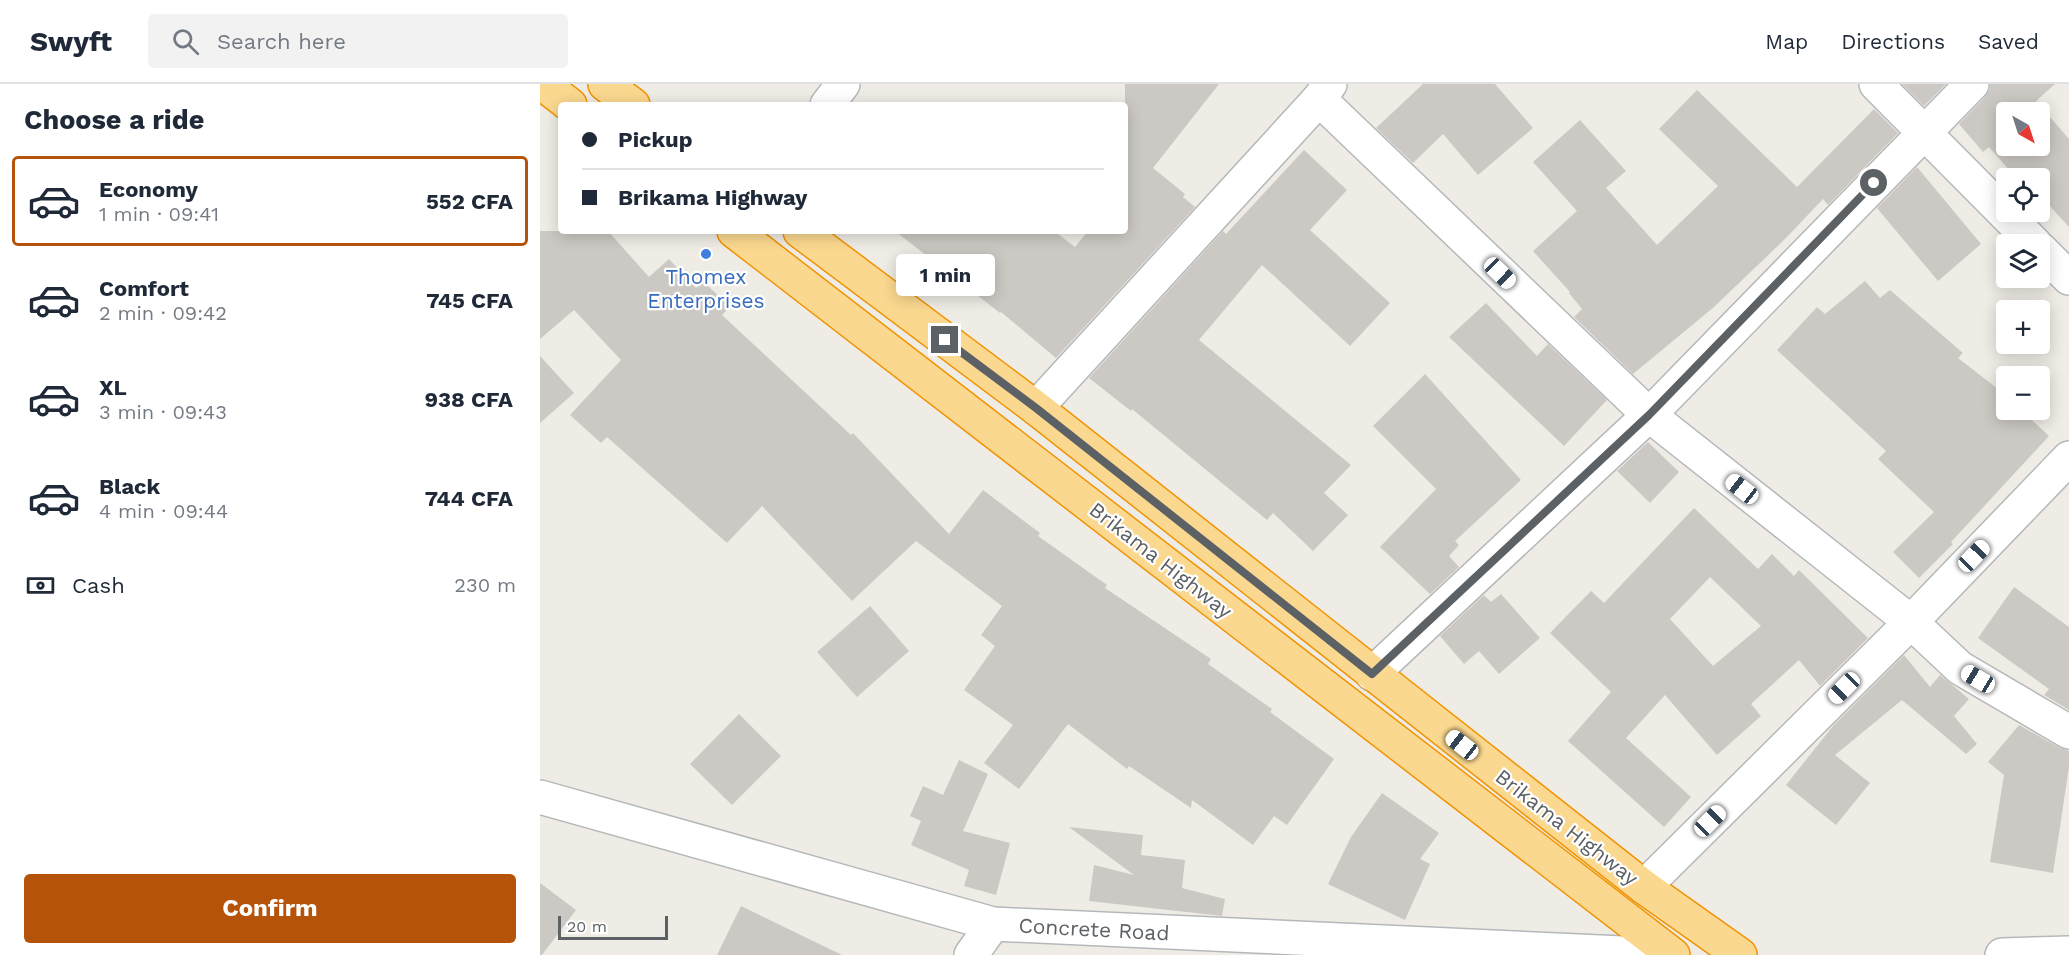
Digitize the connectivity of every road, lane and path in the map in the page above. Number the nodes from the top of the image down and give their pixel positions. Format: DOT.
graph roads {
  1 [pos="543,84"];
  2 [pos="605,84"];
  3 [pos="843,84"];
  4 [pos="1876,84"];
  5 [pos="1972,84"];
  6 [pos="1324,92"];
  7 [pos="566,102"];
  8 [pos="629,102"];
  9 [pos="829,102"];
  10 [pos="1923,133"];
  11 [pos="738,234"];
  12 [pos="804,234"];
  13 [pos="2026,234"];
  14 [pos="2050,259"];
  15 [pos="2069,278"];
  16 [pos="1036,408"];
  17 [pos="1649,415"];
  18 [pos="2069,458"];
  19 [pos="1911,622"];
  20 [pos="1372,674"];
  21 [pos="2069,732"];
  22 [pos="540,796"];
  23 [pos="1644,887"];
  24 [pos="993,924"];
  25 [pos="2069,953"];
  26 [pos="971,955"];
  27 [pos="1666,955"];
  28 [pos="1673,955"];
  29 [pos="1740,955"];
  30 [pos="2002,955"];
  1 -- 7 [label="highway"];
  2 -- 8 [label="highway"];
  3 -- 9 [label="street"];
  4 -- 10 [label="street"];
  5 -- 10 [label="street"];
  6 -- 16 [label="street"];
  6 -- 17 [label="street"];
  10 -- 13 [label="street"];
  10 -- 17 [label="street"];
  11 -- 28 [label="highway, Brikama Highway"];
  12 -- 16 [label="highway, Brikama Highway"];
  14 -- 15 [label="street"];
  16 -- 20 [label="highway, Brikama Highway"];
  17 -- 19 [label="street"];
  17 -- 20 [label="street"];
  18 -- 19 [label="street"];
  19 -- 21 [label="street"];
  19 -- 23 [label="street"];
  20 -- 23 [label="highway, Brikama Highway"];
  22 -- 24 [label="street, Concrete Road"];
  23 -- 29 [label="highway, Brikama Highway"];
  24 -- 26 [label="street"];
  24 -- 27 [label="street, Concrete Road"];
  25 -- 30 [label="street"];
}
